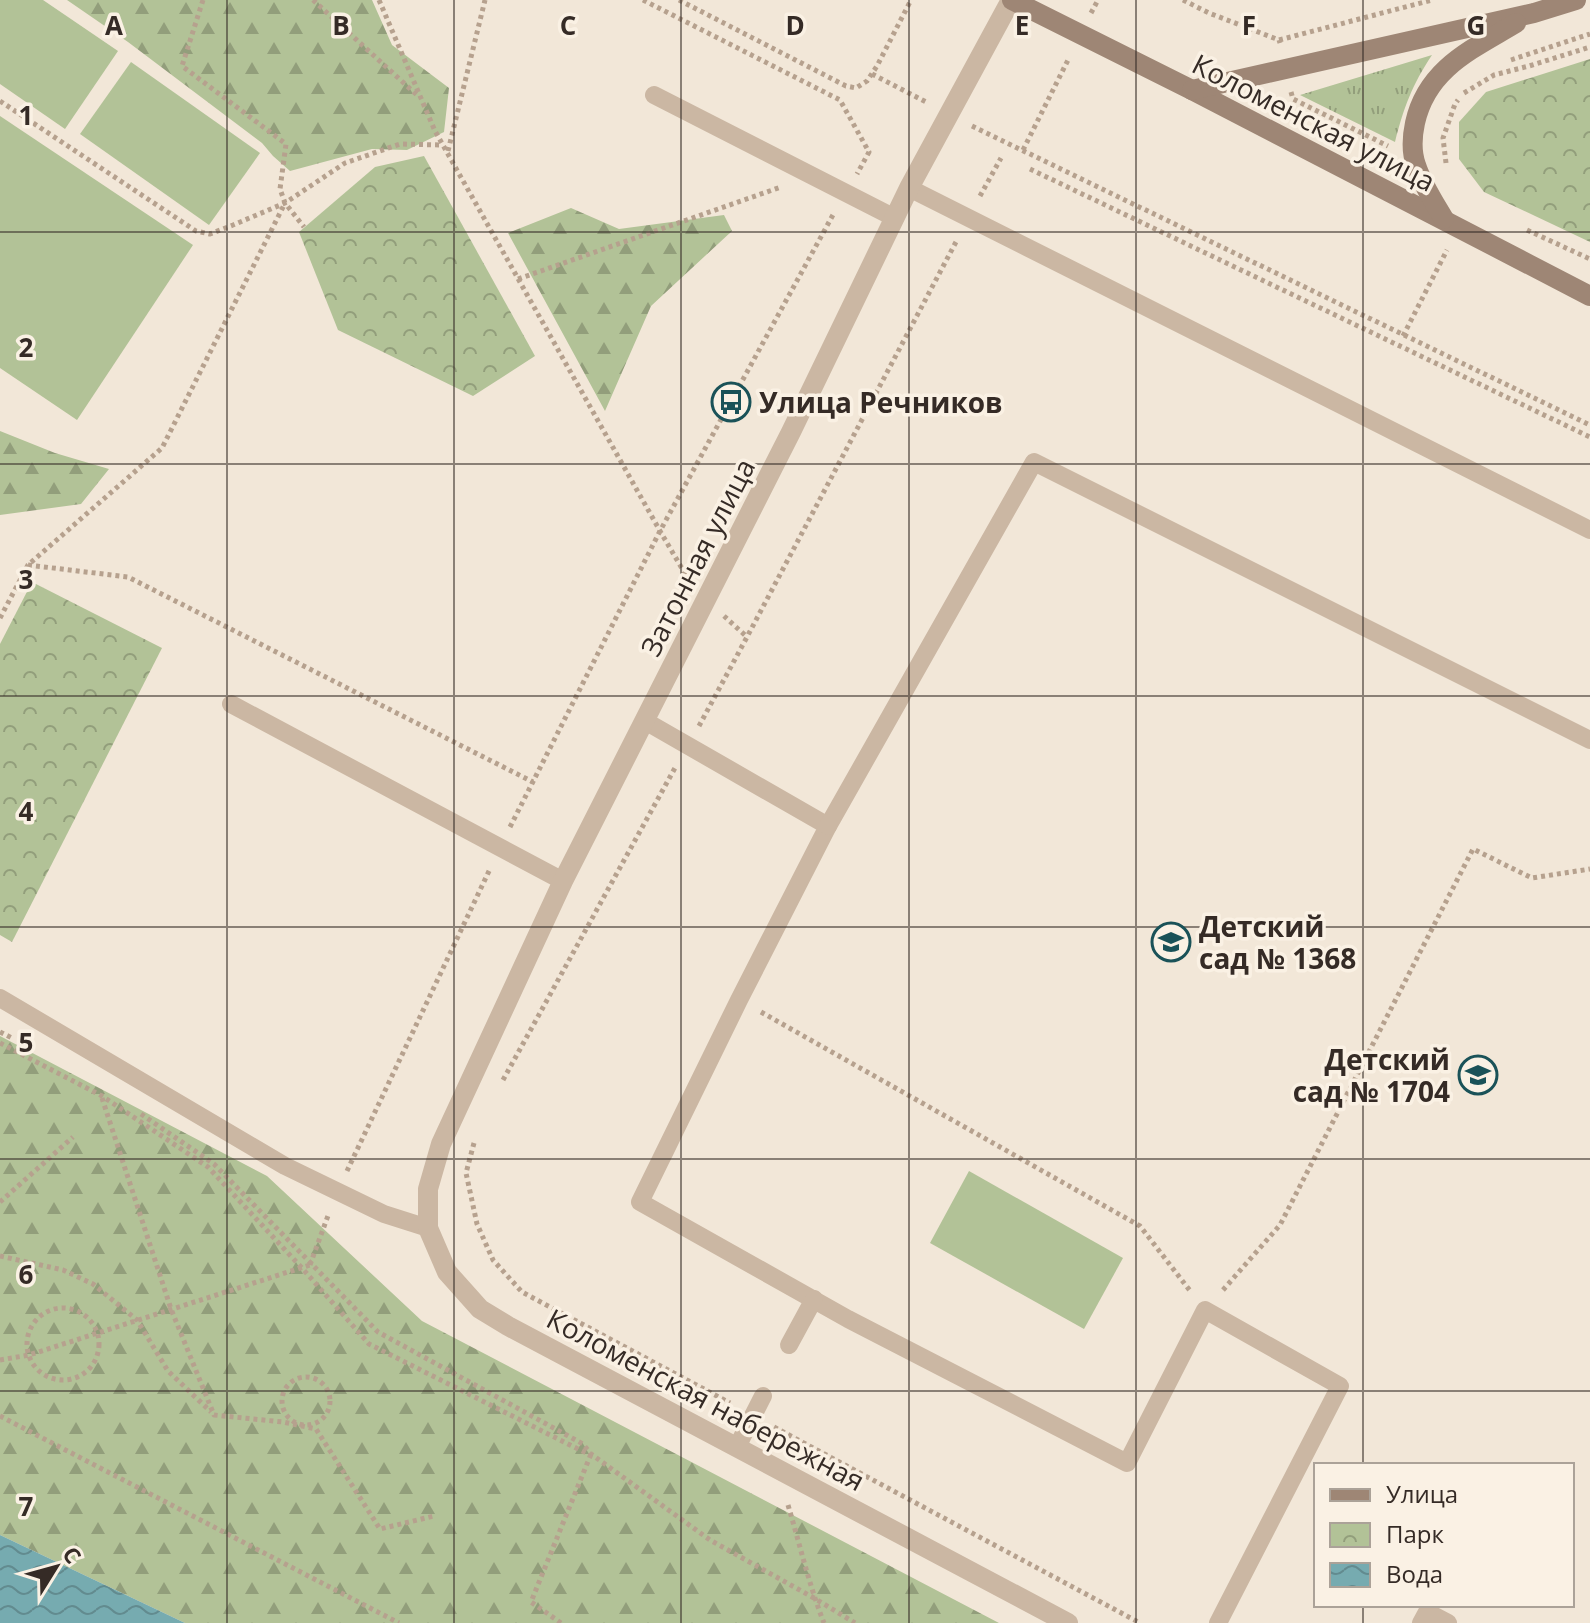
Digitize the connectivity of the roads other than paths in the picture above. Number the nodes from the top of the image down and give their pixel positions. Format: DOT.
graph roads {
  1 [pos="1011,0"];
  2 [pos="1576,0"];
  3 [pos="1534,13"];
  4 [pos="1192,90"];
  5 [pos="654,95"];
  6 [pos="909,188"];
  7 [pos="895,218"];
  8 [pos="1452,224"];
  9 [pos="1590,296"];
  10 [pos="1590,530"];
  11 [pos="231,704"];
  12 [pos="645,721"];
  13 [pos="1590,740"];
  14 [pos="828,826"];
  15 [pos="563,881"];
  16 [pos="0,998"];
  17 [pos="441,1144"];
  18 [pos="428,1228"];
  19 [pos="814,1299"];
  20 [pos="789,1345"];
  21 [pos="763,1396"];
  22 [pos="737,1447"];
  23 [pos="1068,1623"];
  24 [pos="1218,1623"];
  25 [pos="1421,1623"];
  26 [pos="1448,1623"];
  1 -- 4 [label="street, Коломенская улица"];
  1 -- 6 [label="street, Затонная улица"];
  2 -- 3 [label="street"];
  3 -- 4 [label="street"];
  3 -- 8 [label="street"];
  4 -- 8 [label="street, Коломенская улица"];
  5 -- 7 [label="lane"];
  6 -- 7 [label="street, Затонная улица"];
  6 -- 10 [label="lane"];
  7 -- 12 [label="street, Затонная улица"];
  8 -- 9 [label="street, Коломенская улица"];
  11 -- 15 [label="lane"];
  12 -- 14 [label="lane"];
  12 -- 15 [label="street, Затонная улица"];
  13 -- 14 [label="lane"];
  14 -- 19 [label="lane"];
  15 -- 17 [label="street, Затонная улица"];
  16 -- 18 [label="lane"];
  17 -- 18 [label="street, Коломенская набережная"];
  18 -- 22 [label="street, Коломенская набережная"];
  19 -- 20 [label="lane"];
  19 -- 24 [label="lane"];
  21 -- 22 [label="lane"];
  22 -- 23 [label="street, Коломенская набережная"];
  25 -- 26 [label="lane"];
}
